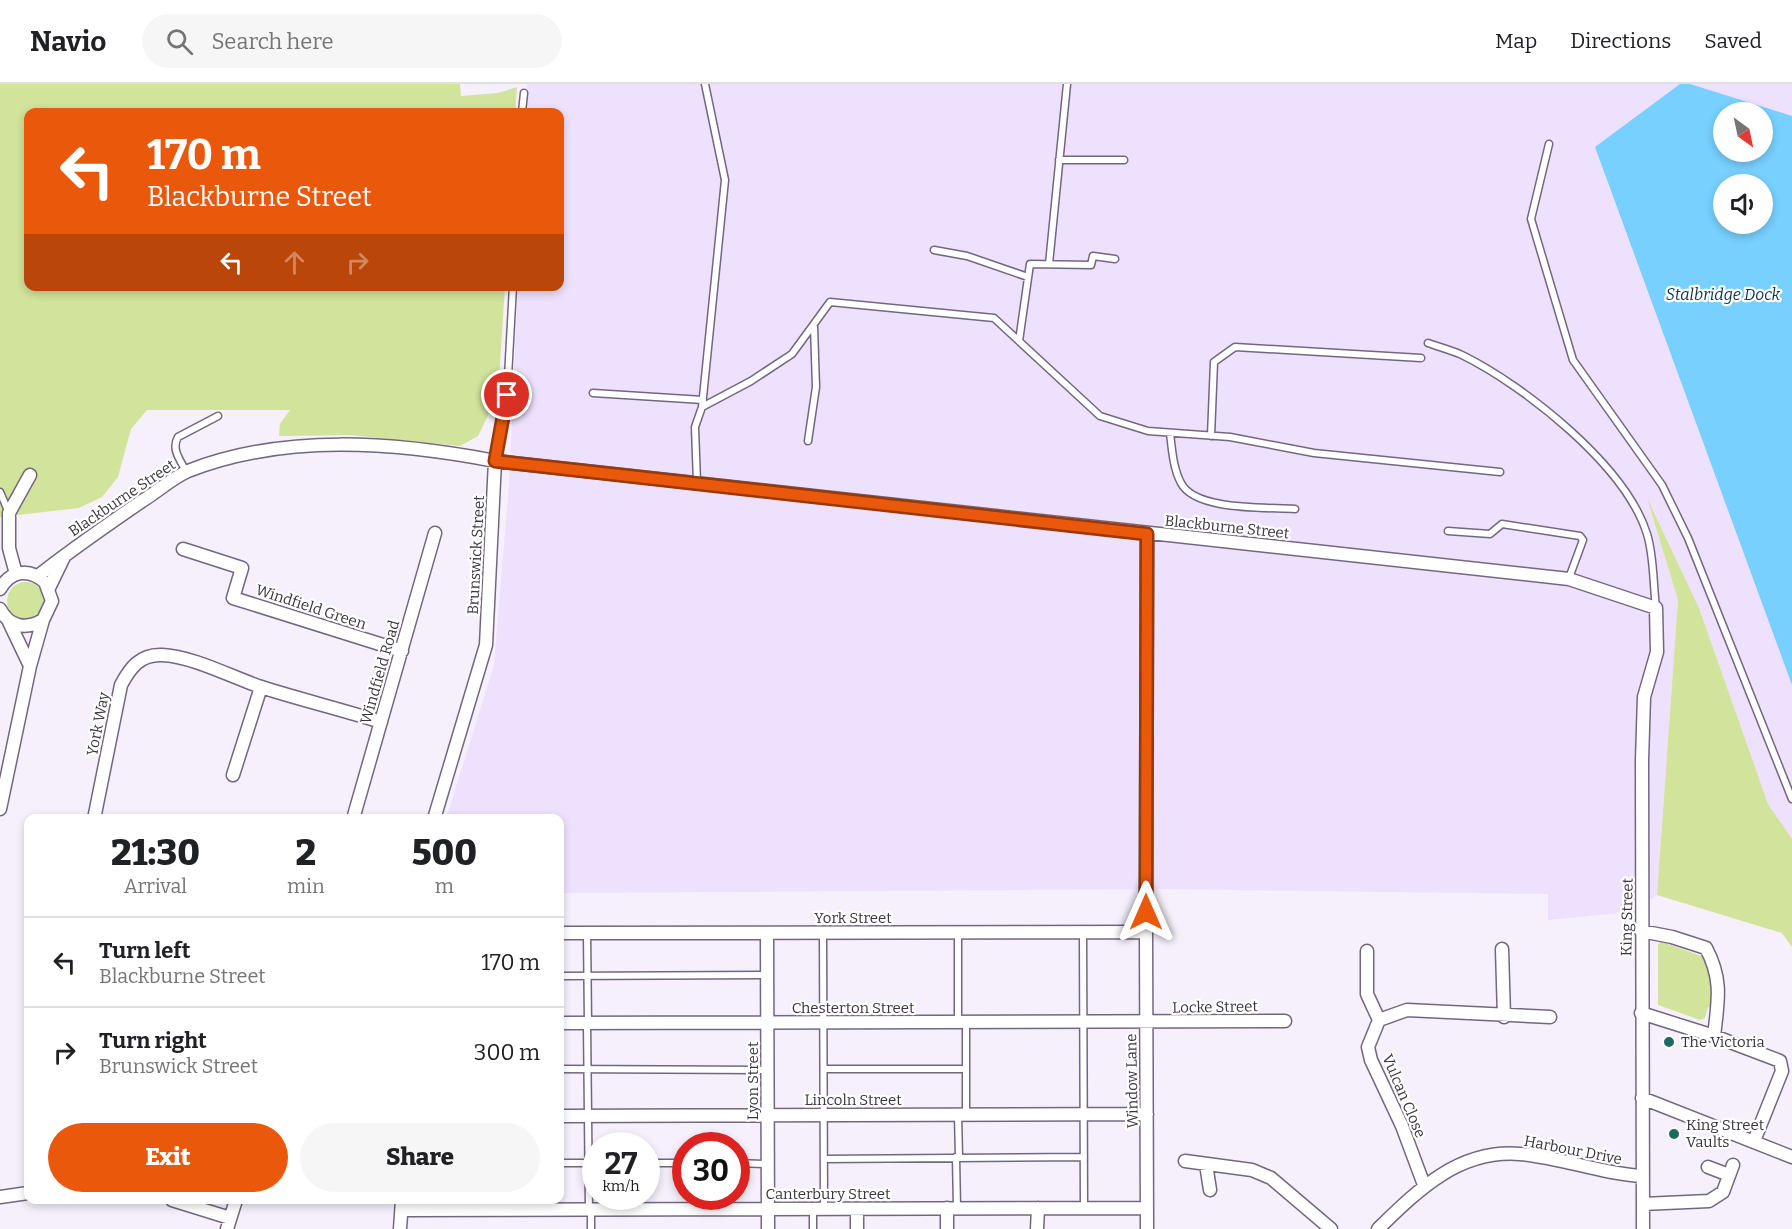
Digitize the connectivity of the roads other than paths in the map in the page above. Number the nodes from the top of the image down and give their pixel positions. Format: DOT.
graph roads {
  1 [pos="705,84"];
  2 [pos="1066,84"];
  3 [pos="524,93"];
  4 [pos="522,108"];
  5 [pos="1549,144"];
  6 [pos="1059,160"];
  7 [pos="1124,160"];
  8 [pos="934,250"];
  9 [pos="1115,259"];
  10 [pos="1049,264"];
  11 [pos="1028,277"];
  12 [pos="513,291"];
  13 [pos="814,326"];
  14 [pos="1019,341"];
  15 [pos="1428,343"];
  16 [pos="1421,358"];
  17 [pos="593,393"];
  18 [pos="702,403"];
  19 [pos="218,416"];
  20 [pos="1170,433"];
  21 [pos="1211,436"];
  22 [pos="808,441"];
  23 [pos="495,461"];
  24 [pos="186,472"];
  25 [pos="1500,472"];
  26 [pos="30,475"];
  27 [pos="697,484"];
  28 [pos="0,492"];
  29 [pos="1295,509"];
  30 [pos="9,513"];
  31 [pos="1448,531"];
  32 [pos="435,533"];
  33 [pos="1147,534"];
  34 [pos="183,549"];
  35 [pos="66,554"];
  36 [pos="16,574"];
  37 [pos="38,576"];
  38 [pos="1569,579"];
  39 [pos="49,588"];
  40 [pos="0,589"];
  41 [pos="1656,608"];
  42 [pos="3,615"];
  43 [pos="43,620"];
  44 [pos="402,651"];
  45 [pos="30,666"];
  46 [pos="261,687"];
  47 [pos="381,722"];
  48 [pos="232,775"];
  49 [pos="1792,799"];
  50 [pos="0,809"];
  51 [pos="95,814"];
  52 [pos="353,814"];
  53 [pos="435,814"];
  54 [pos="1146,912"];
  55 [pos="1641,931"];
  56 [pos="1083,932"];
  57 [pos="1146,932"];
  58 [pos="564,933"];
  59 [pos="587,933"];
  60 [pos="767,933"];
  61 [pos="823,933"];
  62 [pos="958,934"];
  63 [pos="1502,949"];
  64 [pos="1367,951"];
  65 [pos="767,975"];
  66 [pos="564,976"];
  67 [pos="588,976"];
  68 [pos="1641,1013"];
  69 [pos="1504,1017"];
  70 [pos="1550,1017"];
  71 [pos="1379,1020"];
  72 [pos="1285,1021"];
  73 [pos="564,1023"];
  74 [pos="588,1023"];
  75 [pos="768,1023"];
  76 [pos="823,1023"];
  77 [pos="962,1023"];
  78 [pos="1083,1023"];
  79 [pos="1146,1023"];
  80 [pos="1714,1036"];
  81 [pos="564,1069"];
  82 [pos="588,1069"];
  83 [pos="824,1069"];
  84 [pos="966,1069"];
  85 [pos="768,1070"];
  86 [pos="1642,1098"];
  87 [pos="962,1114"];
  88 [pos="1083,1114"];
  89 [pos="1147,1114"];
  90 [pos="768,1115"];
  91 [pos="824,1115"];
  92 [pos="564,1116"];
  93 [pos="587,1116"];
  94 [pos="587,1132"];
  95 [pos="1754,1141"];
  96 [pos="958,1157"];
  97 [pos="1084,1157"];
  98 [pos="1792,1158"];
  99 [pos="824,1159"];
  100 [pos="1185,1161"];
  101 [pos="564,1163"];
  102 [pos="582,1163"];
  103 [pos="750,1163"];
  104 [pos="768,1164"];
  105 [pos="1206,1164"];
  106 [pos="1708,1167"];
  107 [pos="1643,1176"];
  108 [pos="1424,1185"];
  109 [pos="1210,1190"];
  110 [pos="24,1194"];
  111 [pos="0,1197"];
  112 [pos="182,1204"];
  113 [pos="235,1204"];
  114 [pos="1643,1204"];
  115 [pos="402,1205"];
  116 [pos="952,1208"];
  117 [pos="1038,1208"];
  118 [pos="1084,1208"];
  119 [pos="1147,1208"];
  120 [pos="768,1209"];
  121 [pos="819,1209"];
  122 [pos="857,1209"];
  123 [pos="582,1210"];
  124 [pos="590,1210"];
  125 [pos="660,1210"];
  126 [pos="229,1224"];
  127 [pos="400,1229"];
  128 [pos="591,1229"];
  129 [pos="768,1229"];
  130 [pos="813,1229"];
  131 [pos="857,1229"];
  132 [pos="947,1229"];
  133 [pos="1037,1229"];
  134 [pos="1147,1229"];
  135 [pos="1332,1229"];
  136 [pos="1378,1229"];
  137 [pos="1643,1229"];
  1 -- 18 [label="lane"];
  2 -- 6 [label="lane"];
  3 -- 4 [label="lane"];
  5 -- 49 [label="lane"];
  6 -- 7 [label="lane"];
  6 -- 10 [label="lane"];
  8 -- 11 [label="lane"];
  9 -- 10 [label="lane"];
  10 -- 11 [label="lane"];
  11 -- 14 [label="lane"];
  12 -- 23 [label="lane, Brunswick Street"];
  13 -- 14 [label="lane"];
  13 -- 18 [label="lane"];
  13 -- 22 [label="lane"];
  14 -- 20 [label="lane"];
  15 -- 41 [label="lane"];
  16 -- 21 [label="lane"];
  17 -- 18 [label="lane"];
  18 -- 27 [label="lane"];
  19 -- 24 [label="lane"];
  20 -- 21 [label="lane"];
  20 -- 29 [label="lane"];
  21 -- 25 [label="lane"];
  23 -- 24 [label="street, Blackburne Street"];
  23 -- 27 [label="street, Blackburne Street"];
  23 -- 53 [label="street, Brunswick Street"];
  24 -- 35 [label="street, Blackburne Street"];
  26 -- 30 [label="street"];
  27 -- 33 [label="street, Blackburne Street"];
  28 -- 30 [label="lane"];
  30 -- 36 [label="street"];
  31 -- 38 [label="lane"];
  32 -- 44 [label="street, Windfield Road"];
  33 -- 38 [label="street, Blackburne Street"];
  33 -- 54 [label="street"];
  34 -- 44 [label="street, Windfield Green"];
  35 -- 37 [label="street, Blackburne Street"];
  35 -- 39 [label="street, Blackburne Street"];
  36 -- 37 [label="street"];
  36 -- 40 [label="street"];
  37 -- 39 [label="street"];
  38 -- 41 [label="street, Blackburne Street"];
  39 -- 43 [label="street, Blackburne Street"];
  41 -- 55 [label="street, King Street"];
  42 -- 43 [label="street"];
  42 -- 45 [label="street"];
  43 -- 45 [label="street"];
  44 -- 47 [label="street, Windfield Road"];
  45 -- 50 [label="street"];
  46 -- 47 [label="street, York Way"];
  46 -- 48 [label="street"];
  46 -- 51 [label="street, York Way"];
  47 -- 52 [label="street, Windfield Road"];
  55 -- 68 [label="street, King Street"];
  55 -- 80 [label="street"];
  56 -- 57 [label="street, York Street"];
  56 -- 62 [label="street, York Street"];
  56 -- 78 [label="lane"];
  57 -- 79 [label="street, Window Lane"];
  58 -- 59 [label="street, York Street"];
  59 -- 60 [label="street, York Street"];
  59 -- 67 [label="lane"];
  60 -- 61 [label="street, York Street"];
  60 -- 65 [label="street, Lyon Street"];
  61 -- 62 [label="street, York Street"];
  61 -- 76 [label="lane"];
  62 -- 77 [label="lane"];
  63 -- 69 [label="street"];
  64 -- 71 [label="street"];
  65 -- 67 [label="lane"];
  65 -- 75 [label="street, Lyon Street"];
  66 -- 67 [label="lane"];
  67 -- 74 [label="lane"];
  68 -- 80 [label="street"];
  68 -- 86 [label="street, King Street"];
  69 -- 70 [label="street"];
  69 -- 71 [label="street"];
  71 -- 108 [label="street, Vulcan Close"];
  72 -- 79 [label="street, Locke Street"];
  73 -- 74 [label="street, Chesterton Street"];
  74 -- 75 [label="street, Chesterton Street"];
  74 -- 82 [label="lane"];
  75 -- 76 [label="street, Chesterton Street"];
  75 -- 85 [label="street, Lyon Street"];
  76 -- 77 [label="street, Chesterton Street"];
  76 -- 83 [label="lane"];
  77 -- 78 [label="street, Chesterton Street"];
  77 -- 84 [label="lane"];
  78 -- 79 [label="street, Chesterton Street"];
  78 -- 88 [label="lane"];
  79 -- 89 [label="street, Window Lane"];
  80 -- 95 [label="street"];
  81 -- 82 [label="lane"];
  82 -- 85 [label="lane"];
  82 -- 93 [label="lane"];
  83 -- 84 [label="lane"];
  83 -- 91 [label="lane"];
  84 -- 87 [label="lane"];
  85 -- 90 [label="street, Lyon Street"];
  86 -- 95 [label="street"];
  86 -- 107 [label="street, King Street"];
  87 -- 88 [label="street, Lincoln Street"];
  87 -- 91 [label="street, Lincoln Street"];
  87 -- 96 [label="lane"];
  88 -- 89 [label="street, Lincoln Street"];
  88 -- 97 [label="lane"];
  89 -- 119 [label="street, Window Lane"];
  90 -- 91 [label="street, Lincoln Street"];
  90 -- 93 [label="street, Lincoln Street"];
  90 -- 104 [label="street, Lyon Street"];
  91 -- 99 [label="lane"];
  92 -- 93 [label="street, Lincoln Street"];
  93 -- 94 [label="lane"];
  95 -- 98 [label="street"];
  96 -- 97 [label="lane"];
  96 -- 99 [label="lane"];
  96 -- 116 [label="lane"];
  97 -- 118 [label="lane"];
  99 -- 121 [label="lane"];
  100 -- 105 [label="street"];
  101 -- 102 [label="lane"];
  103 -- 104 [label="lane"];
  104 -- 120 [label="street, Lyon Street"];
  105 -- 109 [label="street"];
  105 -- 135 [label="street"];
  106 -- 114 [label="street"];
  107 -- 108 [label="street, Harbour Drive"];
  107 -- 114 [label="street, King Street"];
  108 -- 136 [label="street, Harbour Drive"];
  110 -- 111 [label="street"];
  112 -- 126 [label="street"];
  113 -- 126 [label="street"];
  114 -- 137 [label="street, King Street"];
  115 -- 123 [label="street, Canterbury Street"];
  115 -- 127 [label="street"];
  116 -- 117 [label="street, Canterbury Street"];
  116 -- 122 [label="street, Canterbury Street"];
  116 -- 132 [label="street"];
  117 -- 118 [label="street, Canterbury Street"];
  117 -- 133 [label="street"];
  118 -- 119 [label="street, Canterbury Street"];
  119 -- 134 [label="street, Window Lane"];
  120 -- 121 [label="street, Canterbury Street"];
  120 -- 125 [label="street, Canterbury Street"];
  120 -- 129 [label="street, Lyon Street"];
  121 -- 122 [label="street, Canterbury Street"];
  121 -- 130 [label="lane"];
  122 -- 131 [label="street"];
  124 -- 128 [label="lane"];
}
